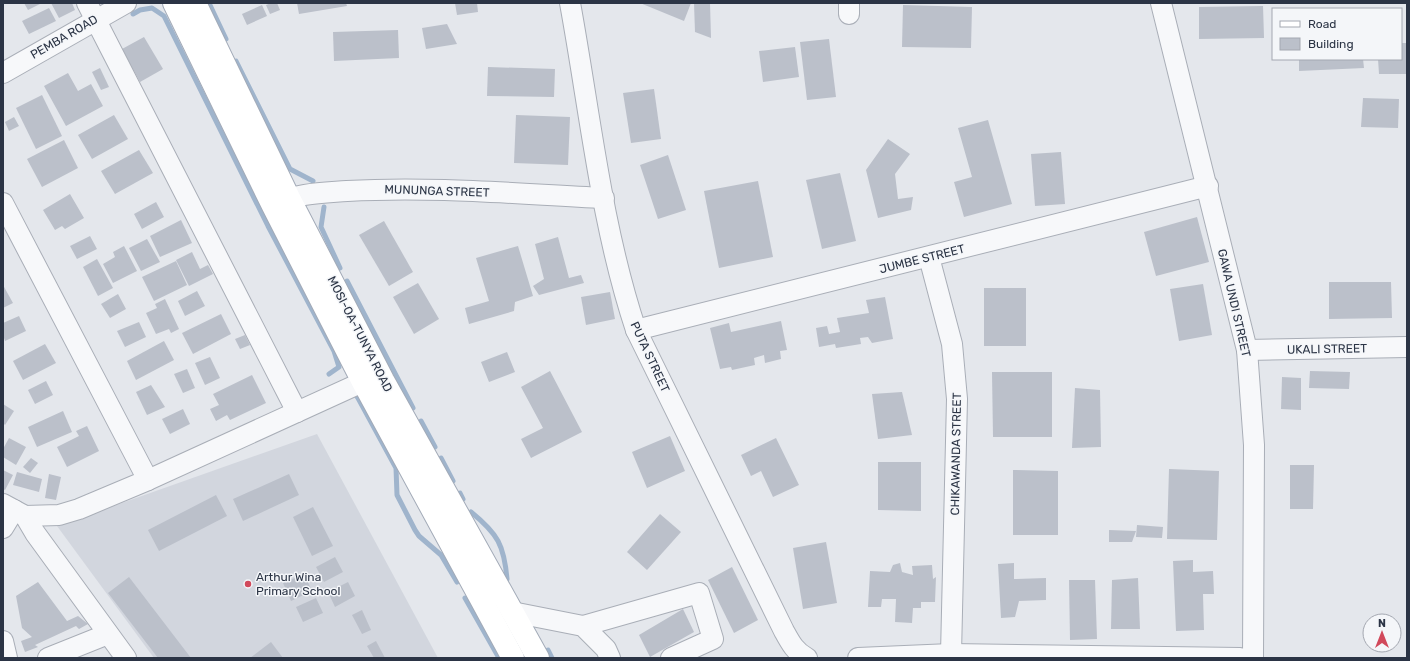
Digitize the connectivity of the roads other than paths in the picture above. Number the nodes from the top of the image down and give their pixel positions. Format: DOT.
graph roads {
  1 [pos="126,3"];
  2 [pos="174,3"];
  3 [pos="195,3"];
  4 [pos="570,3"];
  5 [pos="1162,3"];
  6 [pos="91,11"];
  7 [pos="3,73"];
  8 [pos="1208,186"];
  9 [pos="604,198"];
  10 [pos="281,202"];
  11 [pos="3,203"];
  12 [pos="929,258"];
  13 [pos="636,330"];
  14 [pos="1407,347"];
  15 [pos="1247,350"];
  16 [pos="372,378"];
  17 [pos="297,412"];
  18 [pos="148,480"];
  19 [pos="14,510"];
  20 [pos="3,528"];
  21 [pos="512,612"];
  22 [pos="583,626"];
  23 [pos="108,634"];
  24 [pos="3,641"];
  25 [pos="951,654"];
  26 [pos="7,658"];
  27 [pos="48,658"];
  28 [pos="126,658"];
  29 [pos="513,658"];
  30 [pos="538,658"];
  31 [pos="610,658"];
  32 [pos="671,658"];
  33 [pos="807,658"];
  34 [pos="858,658"];
  35 [pos="1240,658"];
  36 [pos="1252,658"];
  1 -- 6 [label="street, PEMBA ROAD"];
  2 -- 10 [label="main road, MOSI-OA-TUNYA ROAD"];
  3 -- 10 [label="main road, MOSI-OA-TUNYA ROAD"];
  4 -- 9 [label="street, PUTA STREET"];
  5 -- 8 [label="street, GAWA UNDI STREET"];
  6 -- 7 [label="street, PEMBA ROAD"];
  6 -- 17 [label="street"];
  8 -- 12 [label="street, JUMBE STREET"];
  8 -- 15 [label="street, GAWA UNDI STREET"];
  9 -- 10 [label="street, MUNUNGA STREET"];
  9 -- 13 [label="street, PUTA STREET"];
  10 -- 16 [label="main road, MOSI-OA-TUNYA ROAD"];
  11 -- 18 [label="street"];
  12 -- 13 [label="street, JUMBE STREET"];
  12 -- 25 [label="street, CHIKAWANDA STREET"];
  13 -- 33 [label="street, PUTA STREET"];
  14 -- 15 [label="street, UKALI STREET"];
  15 -- 36 [label="street, GAWA UNDI STREET"];
  16 -- 17 [label="street"];
  16 -- 21 [label="main road, MOSI-OA-TUNYA ROAD"];
  16 -- 29 [label="main road, MOSI-OA-TUNYA ROAD"];
  17 -- 18 [label="street"];
  18 -- 19 [label="street"];
  19 -- 20 [label="street"];
  19 -- 23 [label="street"];
  21 -- 22 [label="street"];
  21 -- 30 [label="main road, MOSI-OA-TUNYA ROAD"];
  22 -- 31 [label="street"];
  22 -- 32 [label="street"];
  23 -- 27 [label="street"];
  23 -- 28 [label="street"];
  24 -- 26 [label="street"];
  25 -- 34 [label="street"];
  25 -- 35 [label="street"];
}
